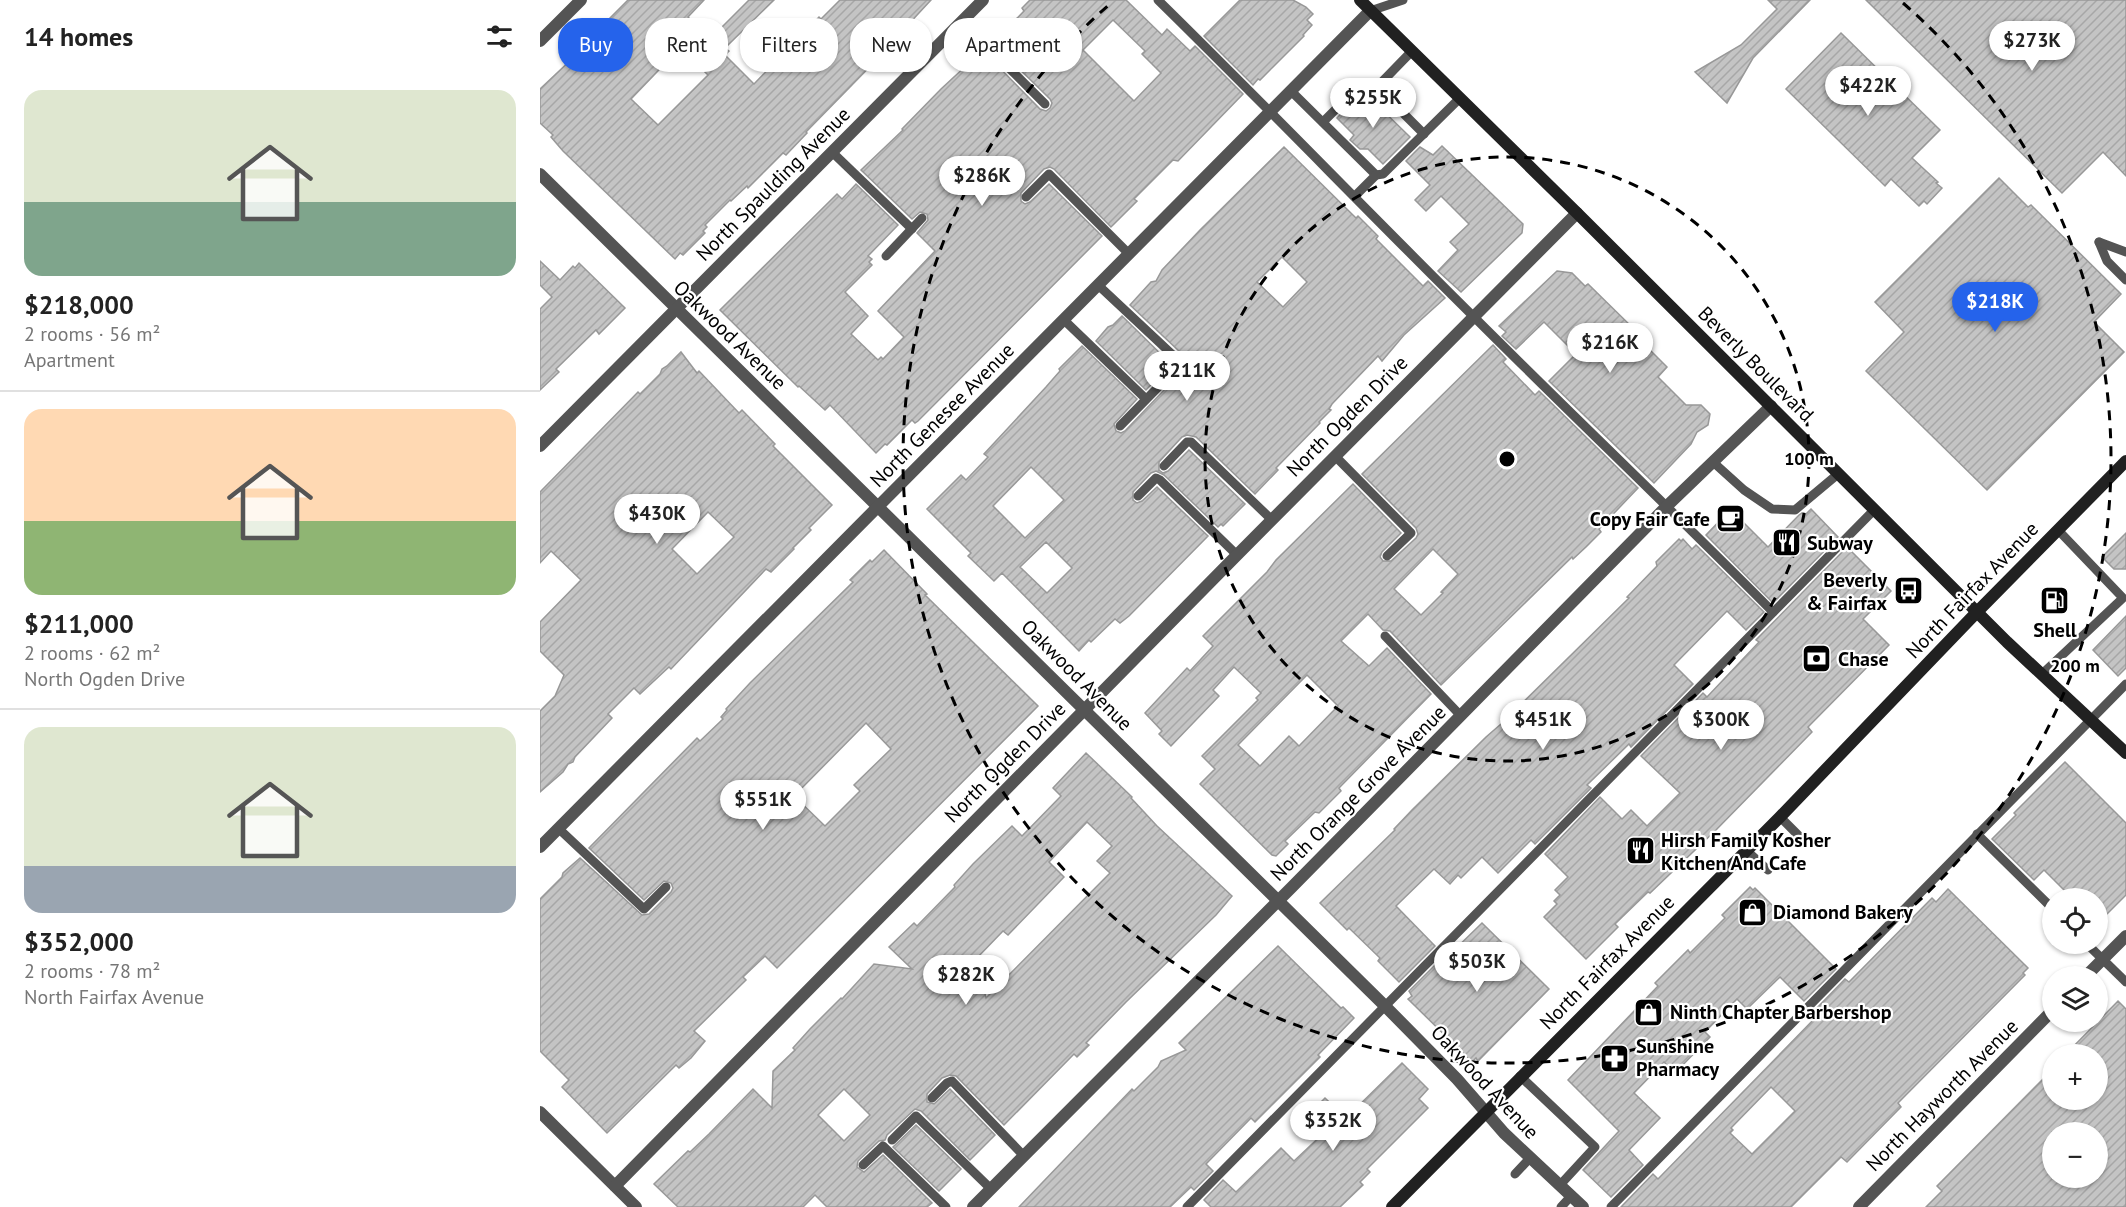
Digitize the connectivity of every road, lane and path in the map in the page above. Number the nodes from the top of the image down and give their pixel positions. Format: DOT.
graph roads {
  1 [pos="581,0"];
  2 [pos="983,0"];
  3 [pos="1158,0"];
  4 [pos="1359,0"];
  5 [pos="1403,0"];
  6 [pos="1373,5"];
  7 [pos="965,18"];
  8 [pos="944,39"];
  9 [pos="540,41"];
  10 [pos="1412,51"];
  11 [pos="1013,72"];
  12 [pos="1377,87"];
  13 [pos="1291,91"];
  14 [pos="1460,98"];
  15 [pos="1045,104"];
  16 [pos="1271,111"];
  17 [pos="1323,122"];
  18 [pos="1424,134"];
  19 [pos="832,152"];
  20 [pos="540,174"];
  21 [pos="1376,175"];
  22 [pos="1355,196"];
  23 [pos="1026,197"];
  24 [pos="1577,213"];
  25 [pos="922,218"];
  26 [pos="912,229"];
  27 [pos="2126,252"];
  28 [pos="1129,254"];
  29 [pos="886,256"];
  30 [pos="2126,280"];
  31 [pos="1098,285"];
  32 [pos="676,309"];
  33 [pos="1473,316"];
  34 [pos="1064,320"];
  35 [pos="1146,399"];
  36 [pos="1771,406"];
  37 [pos="1120,426"];
  38 [pos="540,446"];
  39 [pos="1335,456"];
  40 [pos="2126,460"];
  41 [pos="1713,462"];
  42 [pos="1164,466"];
  43 [pos="1838,474"];
  44 [pos="1138,496"];
  45 [pos="1668,506"];
  46 [pos="879,507"];
  47 [pos="1874,510"];
  48 [pos="1272,520"];
  49 [pos="2058,530"];
  50 [pos="1237,555"];
  51 [pos="1387,556"];
  52 [pos="1773,612"];
  53 [pos="1977,612"];
  54 [pos="1384,636"];
  55 [pos="2042,674"];
  56 [pos="2126,684"];
  57 [pos="1084,710"];
  58 [pos="1461,716"];
  59 [pos="2091,719"];
  60 [pos="2126,753"];
  61 [pos="1780,817"];
  62 [pos="558,828"];
  63 [pos="1977,834"];
  64 [pos="1799,836"];
  65 [pos="540,847"];
  66 [pos="1746,850"];
  67 [pos="1768,870"];
  68 [pos="666,887"];
  69 [pos="2042,898"];
  70 [pos="1279,901"];
  71 [pos="2126,936"];
  72 [pos="2098,954"];
  73 [pos="2103,959"];
  74 [pos="2096,966"];
  75 [pos="2126,982"];
  76 [pos="1385,1006"];
  77 [pos="2042,1021"];
  78 [pos="1520,1076"];
  79 [pos="932,1098"];
  80 [pos="1485,1111"];
  81 [pos="540,1112"];
  82 [pos="892,1140"];
  83 [pos="1024,1156"];
  84 [pos="1530,1158"];
  85 [pos="863,1166"];
  86 [pos="1515,1174"];
  87 [pos="1560,1185"];
  88 [pos="615,1186"];
  89 [pos="991,1189"];
  90 [pos="1572,1195"];
  91 [pos="636,1207"];
  92 [pos="946,1207"];
  93 [pos="973,1207"];
  94 [pos="1187,1207"];
  95 [pos="1392,1207"];
  96 [pos="1560,1207"];
  97 [pos="1583,1207"];
  98 [pos="1611,1207"];
  99 [pos="1859,1207"];
  1 -- 9 [label="street"];
  2 -- 7 [label="street, North Spaulding Avenue"];
  3 -- 16 [label="lane"];
  4 -- 6 [label="main road, Beverly Boulevard"];
  5 -- 6 [label="lane"];
  6 -- 10 [label="main road, Beverly Boulevard"];
  6 -- 13 [label="street, North Genesee Avenue"];
  8 -- 19 [label="street, North Spaulding Avenue"];
  10 -- 12 [label="lane"];
  10 -- 14 [label="main road, Beverly Boulevard"];
  11 -- 15 [label="lane"];
  12 -- 17 [label="lane"];
  12 -- 18 [label="lane"];
  13 -- 16 [label="street, North Genesee Avenue"];
  13 -- 17 [label="lane"];
  14 -- 18 [label="lane"];
  14 -- 24 [label="main road, Beverly Boulevard"];
  16 -- 22 [label="lane"];
  16 -- 28 [label="street, North Genesee Avenue"];
  17 -- 21 [label="lane"];
  18 -- 21 [label="lane"];
  19 -- 26 [label="lane"];
  19 -- 32 [label="street, North Spaulding Avenue"];
  20 -- 32 [label="street, Oakwood Avenue"];
  21 -- 22 [label="lane"];
  22 -- 33 [label="lane"];
  23 -- 28 [label="lane"];
  24 -- 33 [label="street, North Ogden Drive"];
  24 -- 36 [label="main road, Beverly Boulevard"];
  25 -- 26 [label="lane"];
  26 -- 29 [label="lane"];
  27 -- 30 [label="lane"];
  28 -- 31 [label="street, North Genesee Avenue"];
  31 -- 34 [label="street, North Genesee Avenue"];
  31 -- 35 [label="lane"];
  32 -- 38 [label="street, North Spaulding Avenue"];
  32 -- 46 [label="street, Oakwood Avenue"];
  33 -- 39 [label="street, North Ogden Drive"];
  33 -- 45 [label="lane"];
  34 -- 35 [label="lane"];
  34 -- 46 [label="street, North Genesee Avenue"];
  35 -- 37 [label="lane"];
  36 -- 41 [label="street, North Orange Grove Avenue"];
  36 -- 43 [label="main road, Beverly Boulevard"];
  39 -- 48 [label="street, North Ogden Drive"];
  39 -- 51 [label="lane"];
  40 -- 49 [label="main road, North Fairfax Avenue"];
  41 -- 43 [label="lane"];
  41 -- 45 [label="street, North Orange Grove Avenue"];
  42 -- 48 [label="lane"];
  43 -- 47 [label="main road, Beverly Boulevard"];
  44 -- 50 [label="lane"];
  45 -- 52 [label="lane"];
  45 -- 58 [label="street, North Orange Grove Avenue"];
  46 -- 57 [label="street, Oakwood Avenue"];
  46 -- 62 [label="street, North Genesee Avenue"];
  47 -- 52 [label="lane"];
  47 -- 53 [label="main road, Beverly Boulevard"];
  48 -- 50 [label="street, North Ogden Drive"];
  49 -- 53 [label="main road, North Fairfax Avenue"];
  49 -- 55 [label="lane"];
  50 -- 57 [label="street, North Ogden Drive"];
  52 -- 76 [label="lane"];
  53 -- 55 [label="main road, Beverly Boulevard"];
  53 -- 61 [label="main road, North Fairfax Avenue"];
  54 -- 58 [label="lane"];
  55 -- 59 [label="main road, Beverly Boulevard"];
  56 -- 59 [label="lane"];
  57 -- 70 [label="street, Oakwood Avenue"];
  57 -- 88 [label="street, North Ogden Drive"];
  58 -- 70 [label="street, North Orange Grove Avenue"];
  59 -- 60 [label="main road, Beverly Boulevard"];
  59 -- 63 [label="lane"];
  61 -- 64 [label="lane"];
  61 -- 66 [label="main road, North Fairfax Avenue"];
  62 -- 65 [label="street, North Genesee Avenue"];
  62 -- 68 [label="lane"];
  63 -- 69 [label="lane"];
  63 -- 98 [label="lane"];
  66 -- 67 [label="lane"];
  66 -- 78 [label="main road, North Fairfax Avenue"];
  70 -- 76 [label="street, Oakwood Avenue"];
  70 -- 83 [label="street, North Orange Grove Avenue"];
  71 -- 73 [label="street"];
  72 -- 73 [label="lane"];
  73 -- 74 [label="street"];
  73 -- 75 [label="lane"];
  76 -- 80 [label="street, Oakwood Avenue"];
  76 -- 94 [label="lane"];
  77 -- 99 [label="street, North Hayworth Avenue"];
  78 -- 80 [label="main road, North Fairfax Avenue"];
  78 -- 87 [label="lane"];
  79 -- 83 [label="lane"];
  80 -- 84 [label="street, Oakwood Avenue"];
  80 -- 95 [label="main road, North Fairfax Avenue"];
  81 -- 88 [label="street"];
  82 -- 89 [label="lane"];
  83 -- 89 [label="street, North Orange Grove Avenue"];
  84 -- 86 [label="lane"];
  84 -- 87 [label="street, Oakwood Avenue"];
  85 -- 92 [label="lane"];
  87 -- 90 [label="street, Oakwood Avenue"];
  88 -- 91 [label="street"];
  89 -- 93 [label="street, North Orange Grove Avenue"];
  90 -- 96 [label="lane"];
  90 -- 97 [label="street, Oakwood Avenue"];
}
